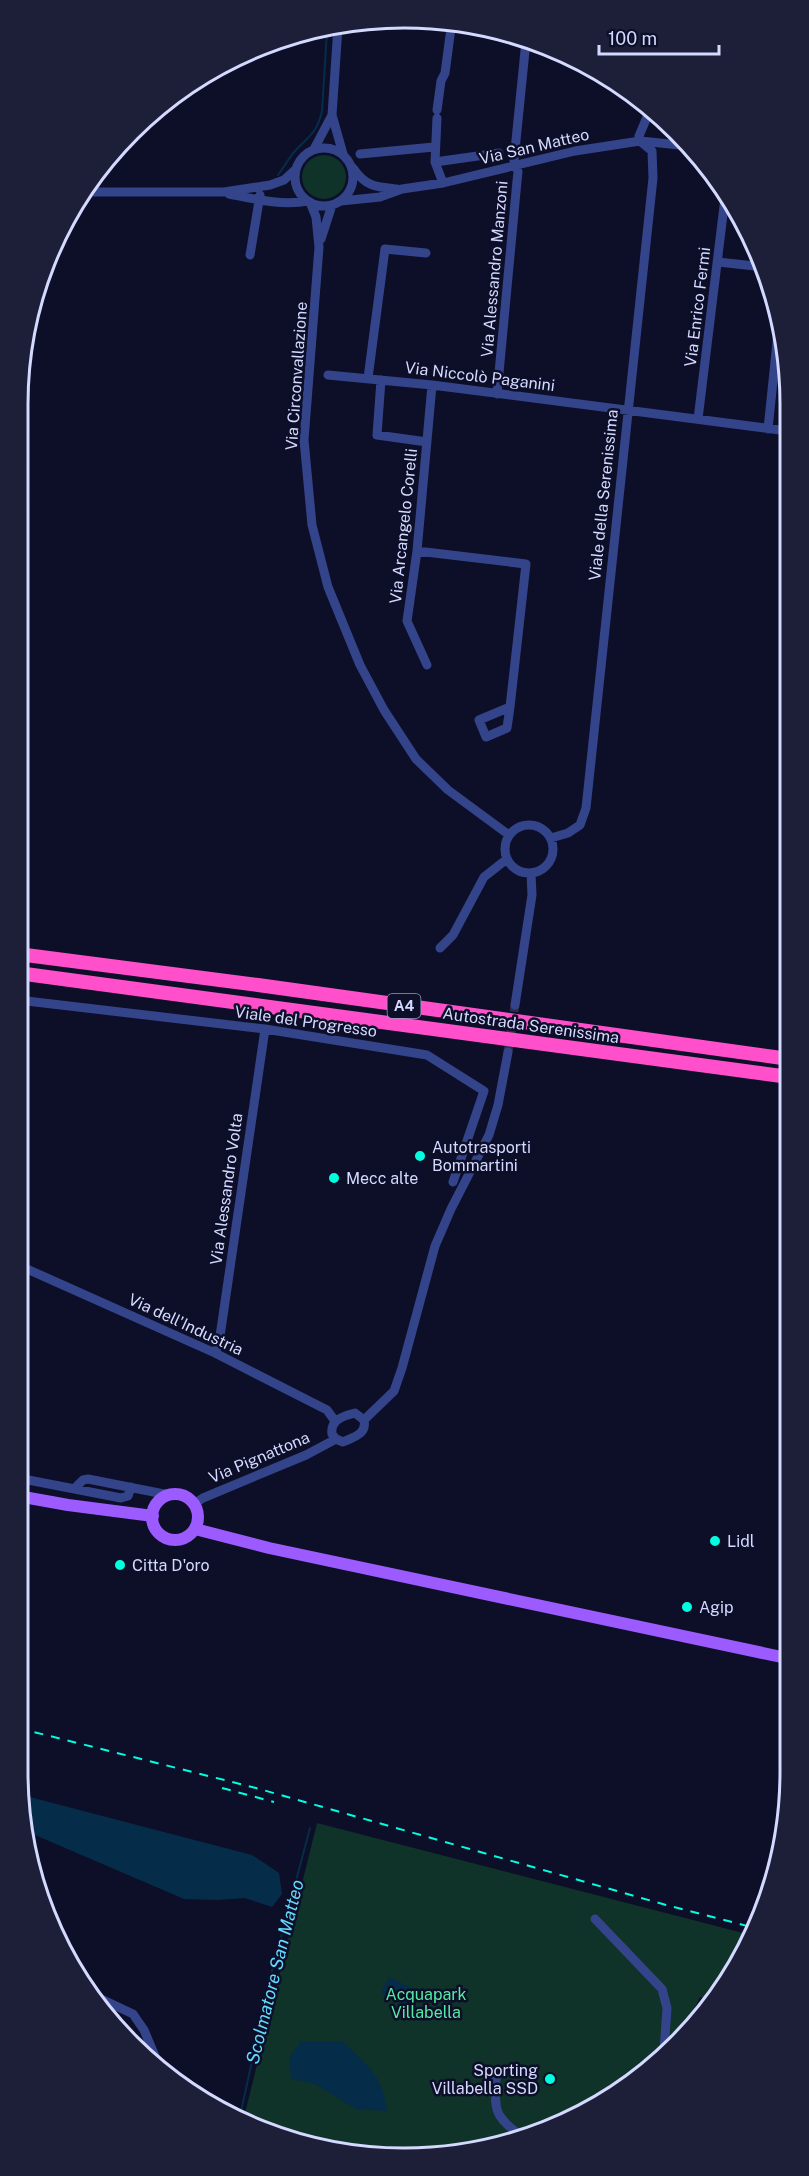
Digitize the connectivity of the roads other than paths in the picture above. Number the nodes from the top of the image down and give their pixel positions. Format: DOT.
graph roads {
  1 [pos="451,32"];
  2 [pos="337,35"];
  3 [pos="525,48"];
  4 [pos="332,115"];
  5 [pos="647,118"];
  6 [pos="640,141"];
  7 [pos="675,145"];
  8 [pos="434,147"];
  9 [pos="314,149"];
  10 [pos="499,153"];
  11 [pos="343,154"];
  12 [pos="360,154"];
  13 [pos="435,162"];
  14 [pos="351,166"];
  15 [pos="516,166"];
  16 [pos="296,169"];
  17 [pos="443,183"];
  18 [pos="261,187"];
  19 [pos="402,189"];
  20 [pos="95,192"];
  21 [pos="224,192"];
  22 [pos="259,200"];
  23 [pos="309,201"];
  24 [pos="336,203"];
  25 [pos="724,207"];
  26 [pos="319,247"];
  27 [pos="426,253"];
  28 [pos="250,255"];
  29 [pos="718,262"];
  30 [pos="754,266"];
  31 [pos="776,350"];
  32 [pos="328,375"];
  33 [pos="368,378"];
  34 [pos="381,380"];
  35 [pos="432,385"];
  36 [pos="497,394"];
  37 [pos="628,409"];
  38 [pos="698,419"];
  39 [pos="768,429"];
  40 [pos="780,430"];
  41 [pos="427,442"];
  42 [pos="417,551"];
  43 [pos="427,665"];
  44 [pos="510,707"];
  45 [pos="509,835"];
  46 [pos="551,838"];
  47 [pos="507,859"];
  48 [pos="531,873"];
  49 [pos="440,948"];
  50 [pos="28,955"];
  51 [pos="28,974"];
  52 [pos="28,1001"];
  53 [pos="515,1005"];
  54 [pos="265,1029"];
  55 [pos="508,1052"];
  56 [pos="780,1058"];
  57 [pos="780,1076"];
  58 [pos="453,1182"];
  59 [pos="28,1269"];
  60 [pos="215,1353"];
  61 [pos="364,1420"];
  62 [pos="335,1421"];
  63 [pos="336,1439"];
  64 [pos="28,1480"];
  65 [pos="169,1495"];
  66 [pos="28,1498"];
  67 [pos="194,1504"];
  68 [pos="153,1516"];
  69 [pos="195,1528"];
  70 [pos="780,1657"];
  71 [pos="596,1919"];
  72 [pos="107,2001"];
  73 [pos="665,2042"];
  74 [pos="152,2049"];
  75 [pos="496,2076"];
  76 [pos="515,2131"];
  1 -- 8 [label="street"];
  2 -- 4 [label="street"];
  3 -- 15 [label="street, Via Alessandro Manzoni"];
  4 -- 9 [label="street"];
  4 -- 11 [label="street"];
  5 -- 6 [label="street"];
  6 -- 7 [label="street, Via San Matteo"];
  6 -- 15 [label="street, Via San Matteo"];
  6 -- 37 [label="street, Viale della Serenissima"];
  8 -- 12 [label="street"];
  8 -- 13 [label="street"];
  9 -- 11 [label="street"];
  9 -- 16 [label="street"];
  10 -- 13 [label="street, Via San Matteo"];
  11 -- 14 [label="street"];
  13 -- 17 [label="street"];
  14 -- 19 [label="street, Via San Matteo"];
  14 -- 24 [label="street, Via Circonvallazione"];
  15 -- 17 [label="street, Via San Matteo"];
  15 -- 36 [label="street, Via Alessandro Manzoni"];
  16 -- 18 [label="street"];
  16 -- 23 [label="street, Via Circonvallazione"];
  17 -- 19 [label="street, Via San Matteo"];
  18 -- 21 [label="street"];
  18 -- 22 [label="street"];
  19 -- 24 [label="street, Via San Matteo"];
  20 -- 21 [label="street"];
  21 -- 22 [label="street"];
  22 -- 23 [label="street"];
  22 -- 28 [label="street"];
  23 -- 24 [label="street"];
  23 -- 26 [label="street, Via Circonvallazione"];
  24 -- 26 [label="street, Via Circonvallazione"];
  25 -- 29 [label="street, Via Enrico Fermi"];
  26 -- 45 [label="street, Via Circonvallazione"];
  27 -- 33 [label="street"];
  29 -- 30 [label="street"];
  29 -- 38 [label="street, Via Enrico Fermi"];
  31 -- 39 [label="street"];
  32 -- 33 [label="street, Via Niccolò Paganini"];
  33 -- 34 [label="street, Via Niccolò Paganini"];
  34 -- 35 [label="street, Via Niccolò Paganini"];
  34 -- 41 [label="street"];
  35 -- 36 [label="street, Via Niccolò Paganini"];
  35 -- 41 [label="street, Via Arcangelo Corelli"];
  36 -- 37 [label="street, Via Niccolò Paganini"];
  37 -- 38 [label="street, Via Niccolò Paganini"];
  37 -- 46 [label="street, Viale della Serenissima"];
  38 -- 39 [label="street, Via Niccolò Paganini"];
  39 -- 40 [label="street, Via Niccolò Paganini"];
  41 -- 42 [label="street, Via Arcangelo Corelli"];
  42 -- 43 [label="street, Via Arcangelo Corelli"];
  42 -- 44 [label="street"];
  45 -- 46 [label="street"];
  45 -- 47 [label="street"];
  46 -- 48 [label="street"];
  47 -- 48 [label="street"];
  47 -- 49 [label="street"];
  48 -- 53 [label="street"];
  50 -- 56 [label="highway, Autostrada Serenissima / A4"];
  51 -- 57 [label="highway, Autostrada Serenissima / A4"];
  52 -- 54 [label="street, Viale del Progresso"];
  54 -- 58 [label="street, Viale del Progresso"];
  54 -- 60 [label="street, Via Alessandro Volta"];
  55 -- 61 [label="street"];
  59 -- 60 [label="street, Via dell'Industria"];
  60 -- 62 [label="street, Via dell'Industria"];
  61 -- 62 [label="street"];
  61 -- 63 [label="street"];
  62 -- 63 [label="street"];
  63 -- 67 [label="street, Via Pignattona"];
  64 -- 65 [label="street"];
  65 -- 67 [label="main road"];
  65 -- 68 [label="main road"];
  66 -- 68 [label="main road"];
  67 -- 69 [label="main road"];
  68 -- 69 [label="main road"];
  69 -- 70 [label="main road"];
  71 -- 73 [label="street"];
  72 -- 74 [label="street"];
  75 -- 76 [label="street"];
}
